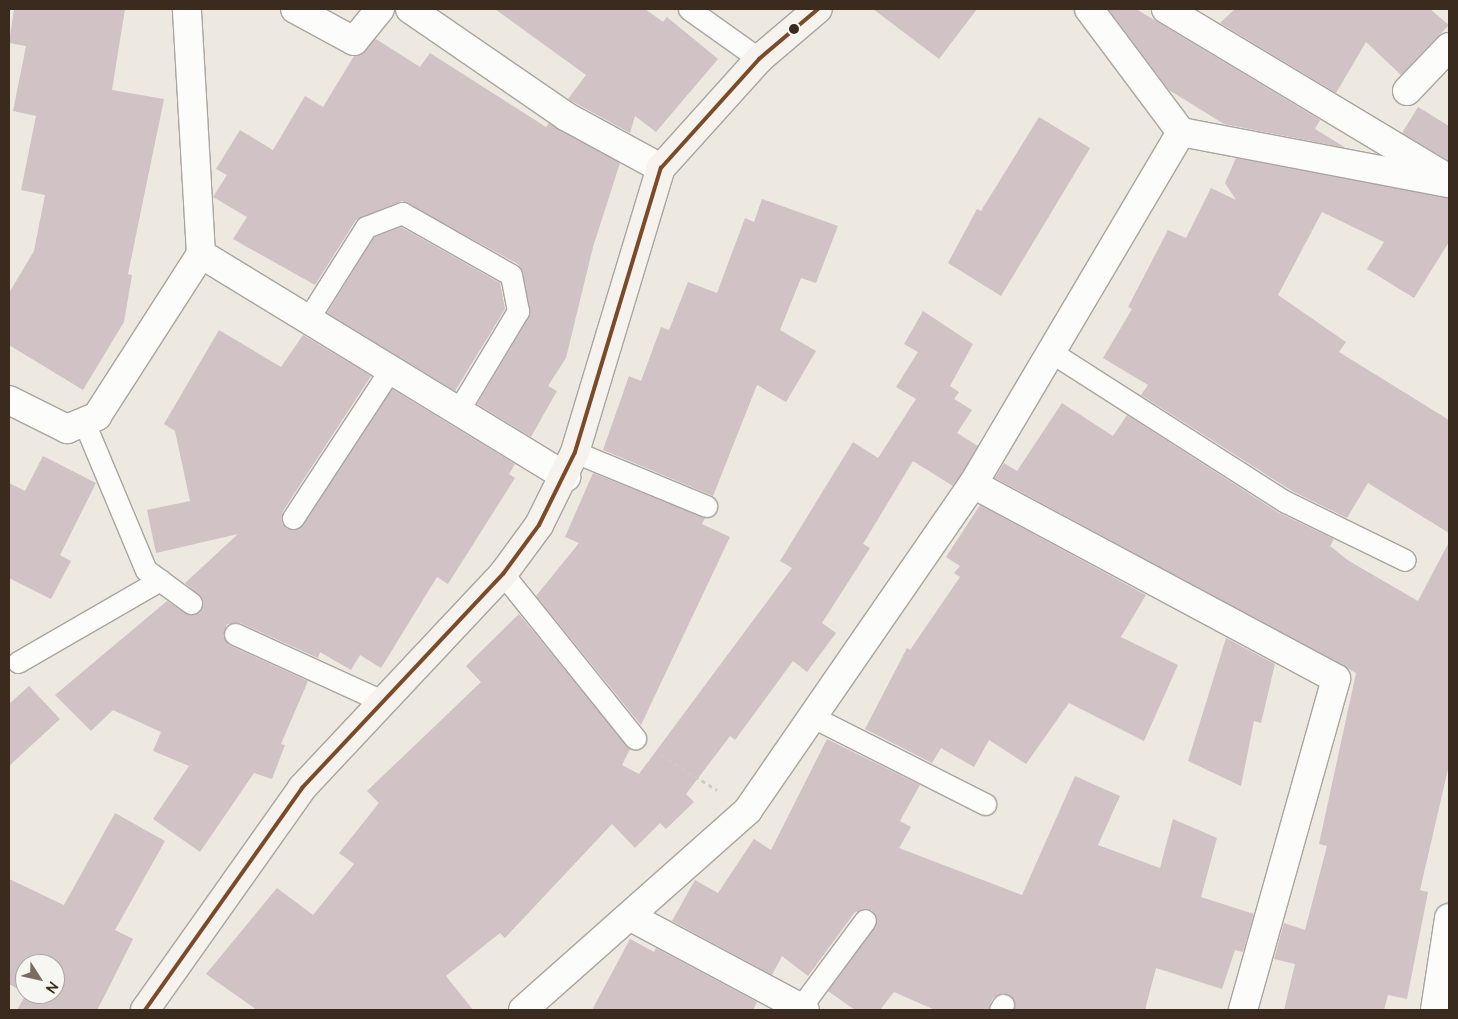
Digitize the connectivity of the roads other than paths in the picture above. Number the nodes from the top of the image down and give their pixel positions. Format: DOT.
graph roads {
  1 [pos="188,9"];
  2 [pos="295,9"];
  3 [pos="380,9"];
  4 [pos="410,9"];
  5 [pos="689,9"];
  6 [pos="818,9"];
  7 [pos="1089,9"];
  8 [pos="1166,9"];
  9 [pos="1449,47"];
  10 [pos="759,59"];
  11 [pos="1407,91"];
  12 [pos="1181,132"];
  13 [pos="661,168"];
  14 [pos="1449,181"];
  15 [pos="201,254"];
  16 [pos="308,319"];
  17 [pos="1051,352"];
  18 [pos="390,370"];
  19 [pos="9,400"];
  20 [pos="458,411"];
  21 [pos="84,422"];
  22 [pos="575,452"];
  23 [pos="566,477"];
  24 [pos="973,484"];
  25 [pos="706,506"];
  26 [pos="294,518"];
  27 [pos="1405,560"];
  28 [pos="503,574"];
  29 [pos="160,580"];
  30 [pos="191,603"];
  31 [pos="235,634"];
  32 [pos="18,662"];
  33 [pos="384,702"];
  34 [pos="813,716"];
  35 [pos="635,738"];
  36 [pos="985,804"];
  37 [pos="631,917"];
  38 [pos="1449,918"];
  39 [pos="865,920"];
  40 [pos="803,1009"];
  41 [pos="145,1010"];
  42 [pos="523,1010"];
  43 [pos="1243,1010"];
  44 [pos="1435,1010"];
  1 -- 15 [label="street"];
  2 -- 3 [label="street"];
  4 -- 13 [label="street"];
  5 -- 10 [label="lane"];
  6 -- 10 [label="main road"];
  7 -- 12 [label="street"];
  8 -- 14 [label="street"];
  9 -- 11 [label="street"];
  10 -- 13 [label="main road"];
  12 -- 14 [label="street"];
  12 -- 17 [label="street"];
  13 -- 22 [label="main road"];
  15 -- 16 [label="street"];
  15 -- 21 [label="street"];
  16 -- 18 [label="street"];
  16 -- 20 [label="lane"];
  17 -- 24 [label="street"];
  17 -- 27 [label="lane"];
  18 -- 20 [label="street"];
  18 -- 26 [label="lane"];
  19 -- 21 [label="street"];
  20 -- 23 [label="street"];
  21 -- 29 [label="lane"];
  22 -- 23 [label="main road"];
  22 -- 25 [label="lane"];
  23 -- 28 [label="main road"];
  24 -- 34 [label="street"];
  24 -- 43 [label="street"];
  28 -- 33 [label="main road"];
  28 -- 35 [label="lane"];
  29 -- 30 [label="lane"];
  29 -- 32 [label="lane"];
  31 -- 33 [label="lane"];
  33 -- 41 [label="main road"];
  34 -- 36 [label="lane"];
  34 -- 37 [label="street"];
  37 -- 40 [label="street"];
  37 -- 42 [label="street"];
  38 -- 44 [label="street"];
  39 -- 40 [label="lane"];
}
